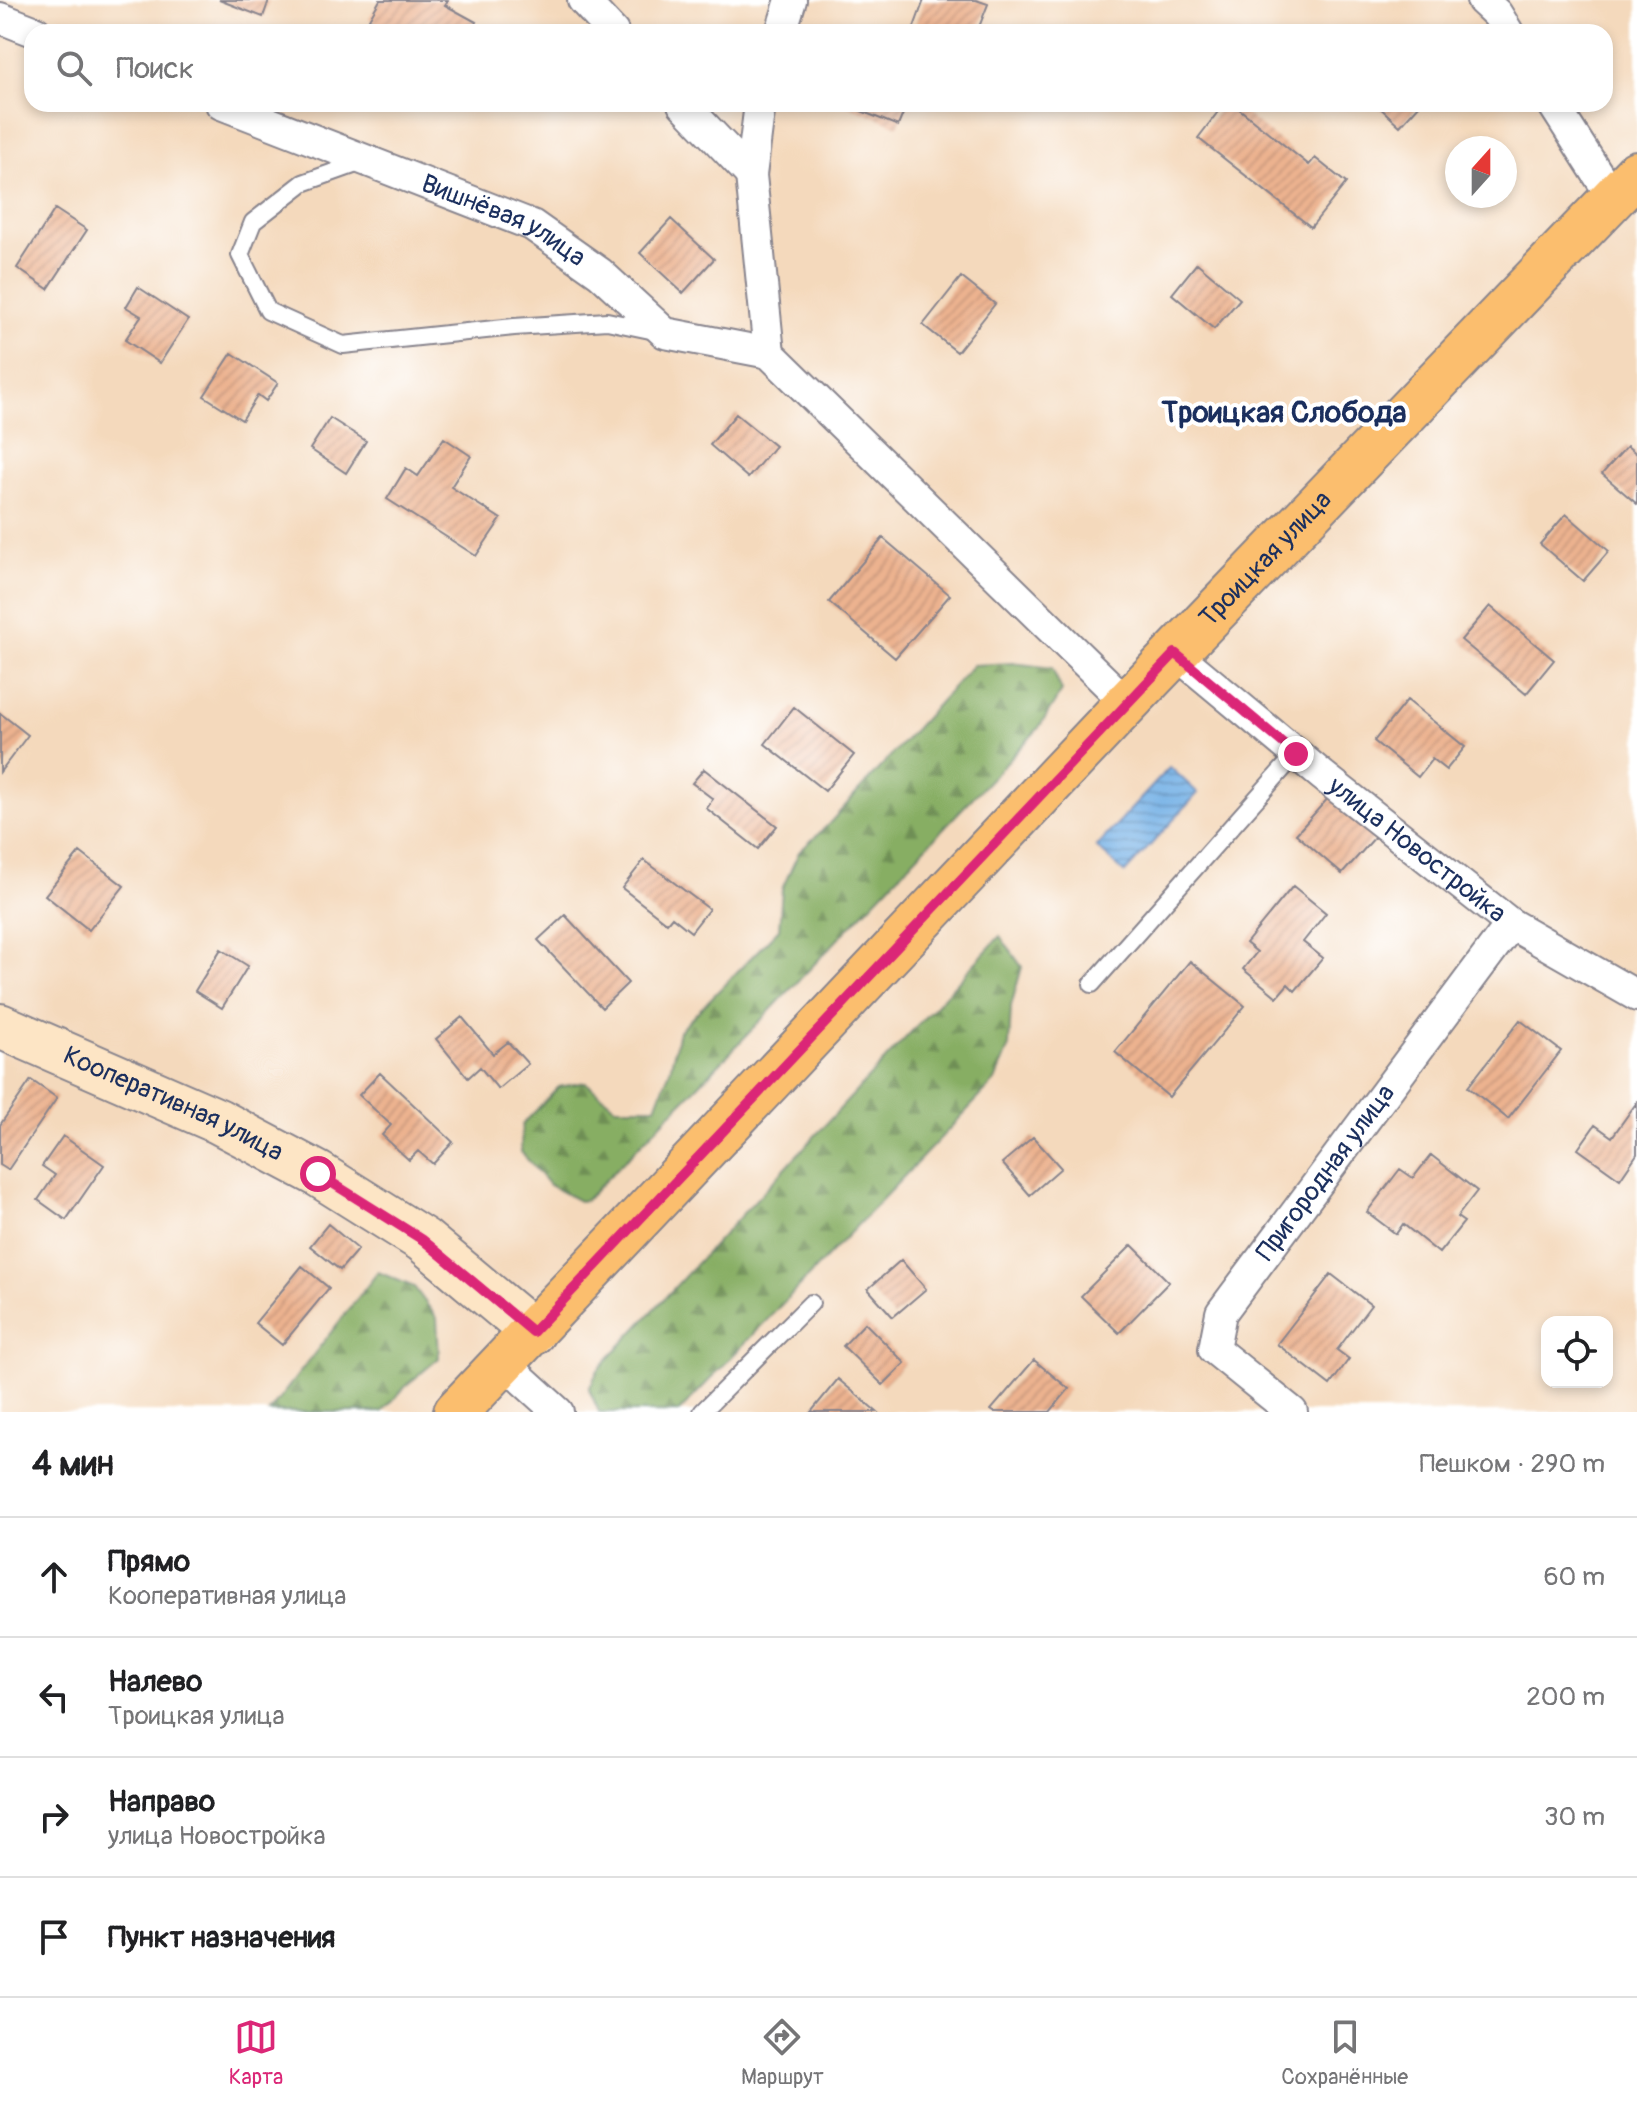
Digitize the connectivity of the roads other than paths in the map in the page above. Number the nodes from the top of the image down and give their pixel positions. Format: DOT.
graph roads {
  1 [pos="583,0"];
  2 [pos="791,0"];
  3 [pos="1482,0"];
  4 [pos="0,18"];
  5 [pos="606,24"];
  6 [pos="784,24"];
  7 [pos="1503,24"];
  8 [pos="24,27"];
  9 [pos="241,112"];
  10 [pos="691,112"];
  11 [pos="759,112"];
  12 [pos="1560,112"];
  13 [pos="366,161"];
  14 [pos="751,175"];
  15 [pos="1625,186"];
  16 [pos="665,333"];
  17 [pos="769,353"];
  18 [pos="1175,653"];
  19 [pos="1127,703"];
  20 [pos="1296,754"];
  21 [pos="1511,924"];
  22 [pos="1092,984"];
  23 [pos="1637,996"];
  24 [pos="0,1026"];
  25 [pos="811,1303"];
  26 [pos="518,1348"];
  27 [pos="456,1412"];
  28 [pos="558,1412"];
  29 [pos="702,1412"];
  30 [pos="1292,1412"];
  1 -- 5 [label="street"];
  2 -- 6 [label="street"];
  3 -- 7 [label="street"];
  4 -- 8 [label="street"];
  9 -- 13 [label="street, Вишнёвая улица"];
  10 -- 14 [label="street"];
  11 -- 14 [label="street"];
  12 -- 15 [label="street"];
  13 -- 16 [label="street, Вишнёвая улица"];
  13 -- 16 [label="lane"];
  14 -- 17 [label="street"];
  15 -- 18 [label="main road, Троицкая улица"];
  16 -- 17 [label="street"];
  17 -- 19 [label="street"];
  18 -- 19 [label="main road, Троицкая улица"];
  18 -- 20 [label="street, улица Новостройка"];
  19 -- 26 [label="main road, Троицкая улица"];
  20 -- 21 [label="street, улица Новостройка"];
  20 -- 22 [label="lane"];
  21 -- 23 [label="street, улица Новостройка"];
  21 -- 30 [label="street, Пригородная улица"];
  24 -- 26 [label="street, Кооперативная улица"];
  25 -- 29 [label="lane"];
  26 -- 27 [label="main road, Троицкая улица"];
  26 -- 28 [label="street"];
}
